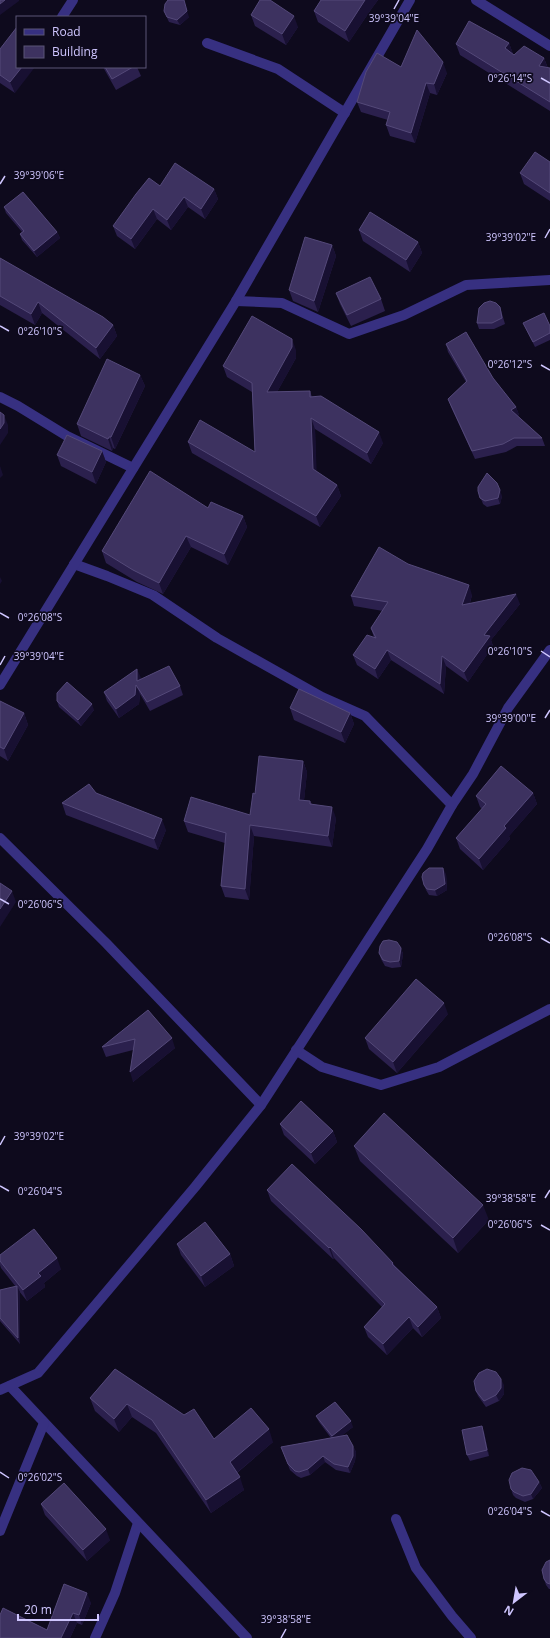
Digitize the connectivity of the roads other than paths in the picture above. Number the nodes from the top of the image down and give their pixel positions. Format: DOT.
graph roads {
  1 [pos="73,0"];
  2 [pos="410,0"];
  3 [pos="476,0"];
  4 [pos="63,16"];
  5 [pos="207,43"];
  6 [pos="550,46"];
  7 [pos="345,113"];
  8 [pos="550,280"];
  9 [pos="236,301"];
  10 [pos="0,397"];
  11 [pos="133,468"];
  12 [pos="74,564"];
  13 [pos="550,650"];
  14 [pos="0,685"];
  15 [pos="452,805"];
  16 [pos="0,838"];
  17 [pos="550,1009"];
  18 [pos="296,1050"];
  19 [pos="261,1105"];
  20 [pos="10,1386"];
  21 [pos="0,1390"];
  22 [pos="44,1423"];
  23 [pos="396,1519"];
  24 [pos="138,1522"];
  25 [pos="0,1531"];
  26 [pos="95,1638"];
  27 [pos="247,1638"];
  28 [pos="471,1638"];
  1 -- 4 [label="street"];
  2 -- 7 [label="street"];
  3 -- 6 [label="street"];
  5 -- 7 [label="street"];
  7 -- 9 [label="street"];
  8 -- 9 [label="street"];
  9 -- 11 [label="street"];
  10 -- 11 [label="street"];
  11 -- 12 [label="street"];
  12 -- 14 [label="street"];
  12 -- 15 [label="street"];
  13 -- 15 [label="street"];
  15 -- 18 [label="street"];
  16 -- 19 [label="street"];
  17 -- 18 [label="street"];
  18 -- 19 [label="street"];
  19 -- 20 [label="street"];
  20 -- 21 [label="street"];
  20 -- 22 [label="street"];
  22 -- 24 [label="street"];
  22 -- 25 [label="street"];
  23 -- 28 [label="street"];
  24 -- 26 [label="street"];
  24 -- 27 [label="street"];
}
